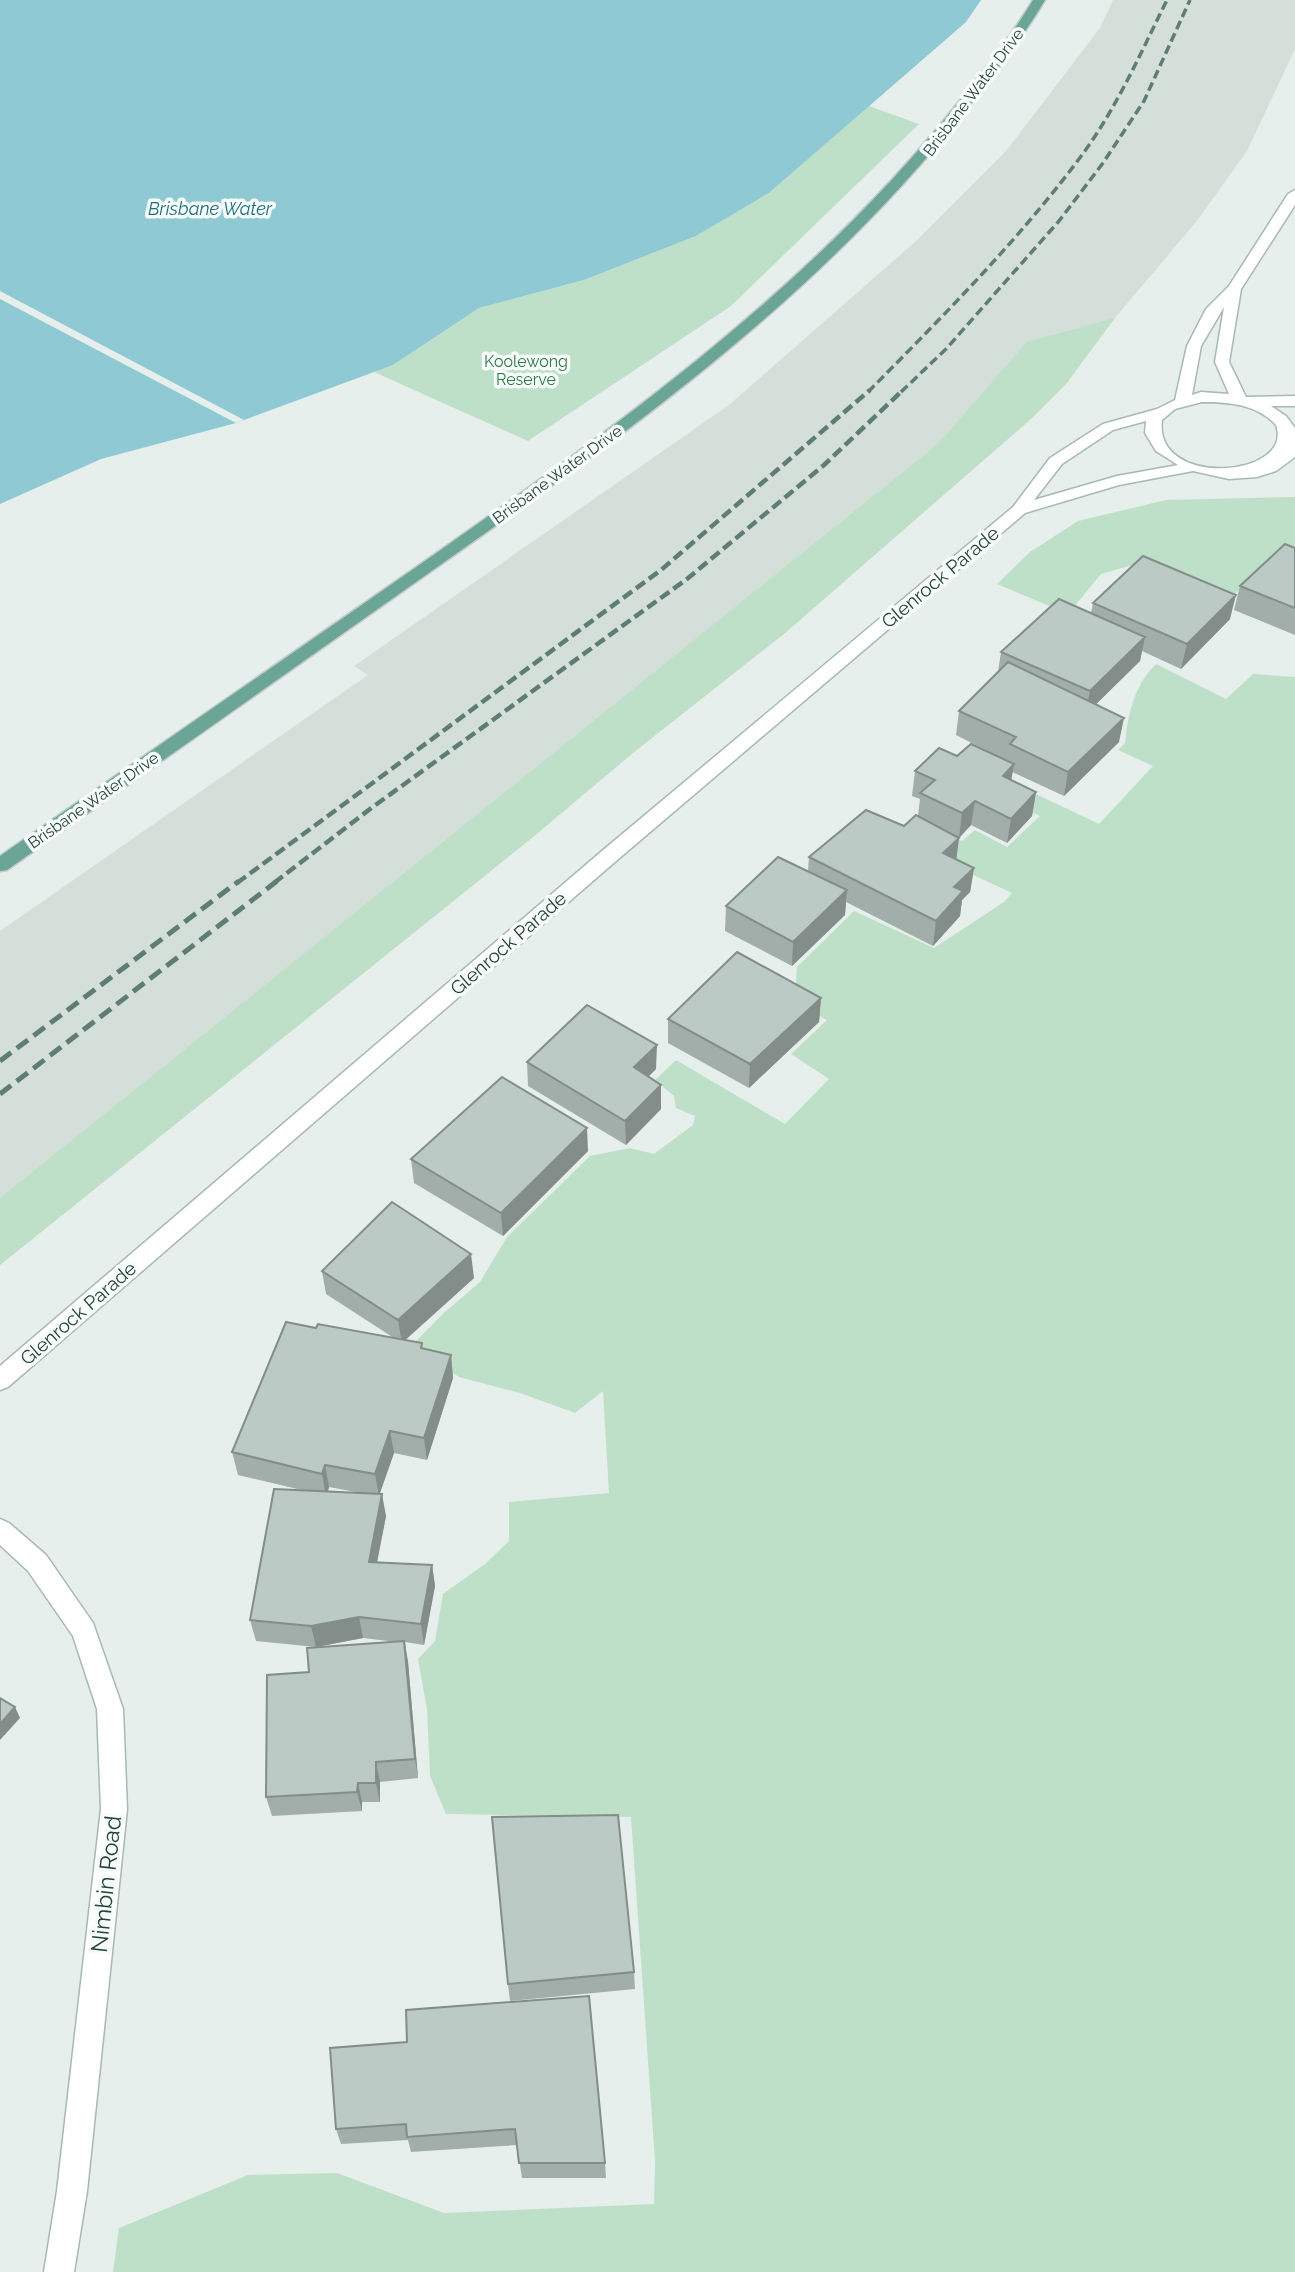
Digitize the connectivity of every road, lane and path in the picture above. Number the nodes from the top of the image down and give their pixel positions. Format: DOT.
graph roads {
  1 [pos="1039,0"];
  2 [pos="1295,194"];
  3 [pos="1234,289"];
  4 [pos="1183,400"];
  5 [pos="1244,401"];
  6 [pos="1295,401"];
  7 [pos="1158,413"];
  8 [pos="1293,434"];
  9 [pos="1192,467"];
  10 [pos="1265,470"];
  11 [pos="1295,471"];
  12 [pos="1019,510"];
  13 [pos="0,865"];
  14 [pos="0,1380"];
  15 [pos="0,1530"];
  16 [pos="59,2272"];
  1 -- 13 [label="main road, Brisbane Water Drive"];
  2 -- 3 [label="street"];
  3 -- 4 [label="street"];
  3 -- 5 [label="street"];
  4 -- 5 [label="street, Glenrock Parade"];
  4 -- 7 [label="street, Glenrock Parade"];
  5 -- 6 [label="street, Glenrock Parade"];
  5 -- 8 [label="street, Glenrock Parade"];
  7 -- 9 [label="street, Glenrock Parade"];
  7 -- 12 [label="street, Glenrock Parade"];
  8 -- 10 [label="street, Glenrock Parade"];
  9 -- 10 [label="street, Glenrock Parade"];
  9 -- 12 [label="street, Glenrock Parade"];
  10 -- 11 [label="street, Glenrock Parade"];
  12 -- 14 [label="street, Glenrock Parade"];
  15 -- 16 [label="street, Nimbin Road"];
}
